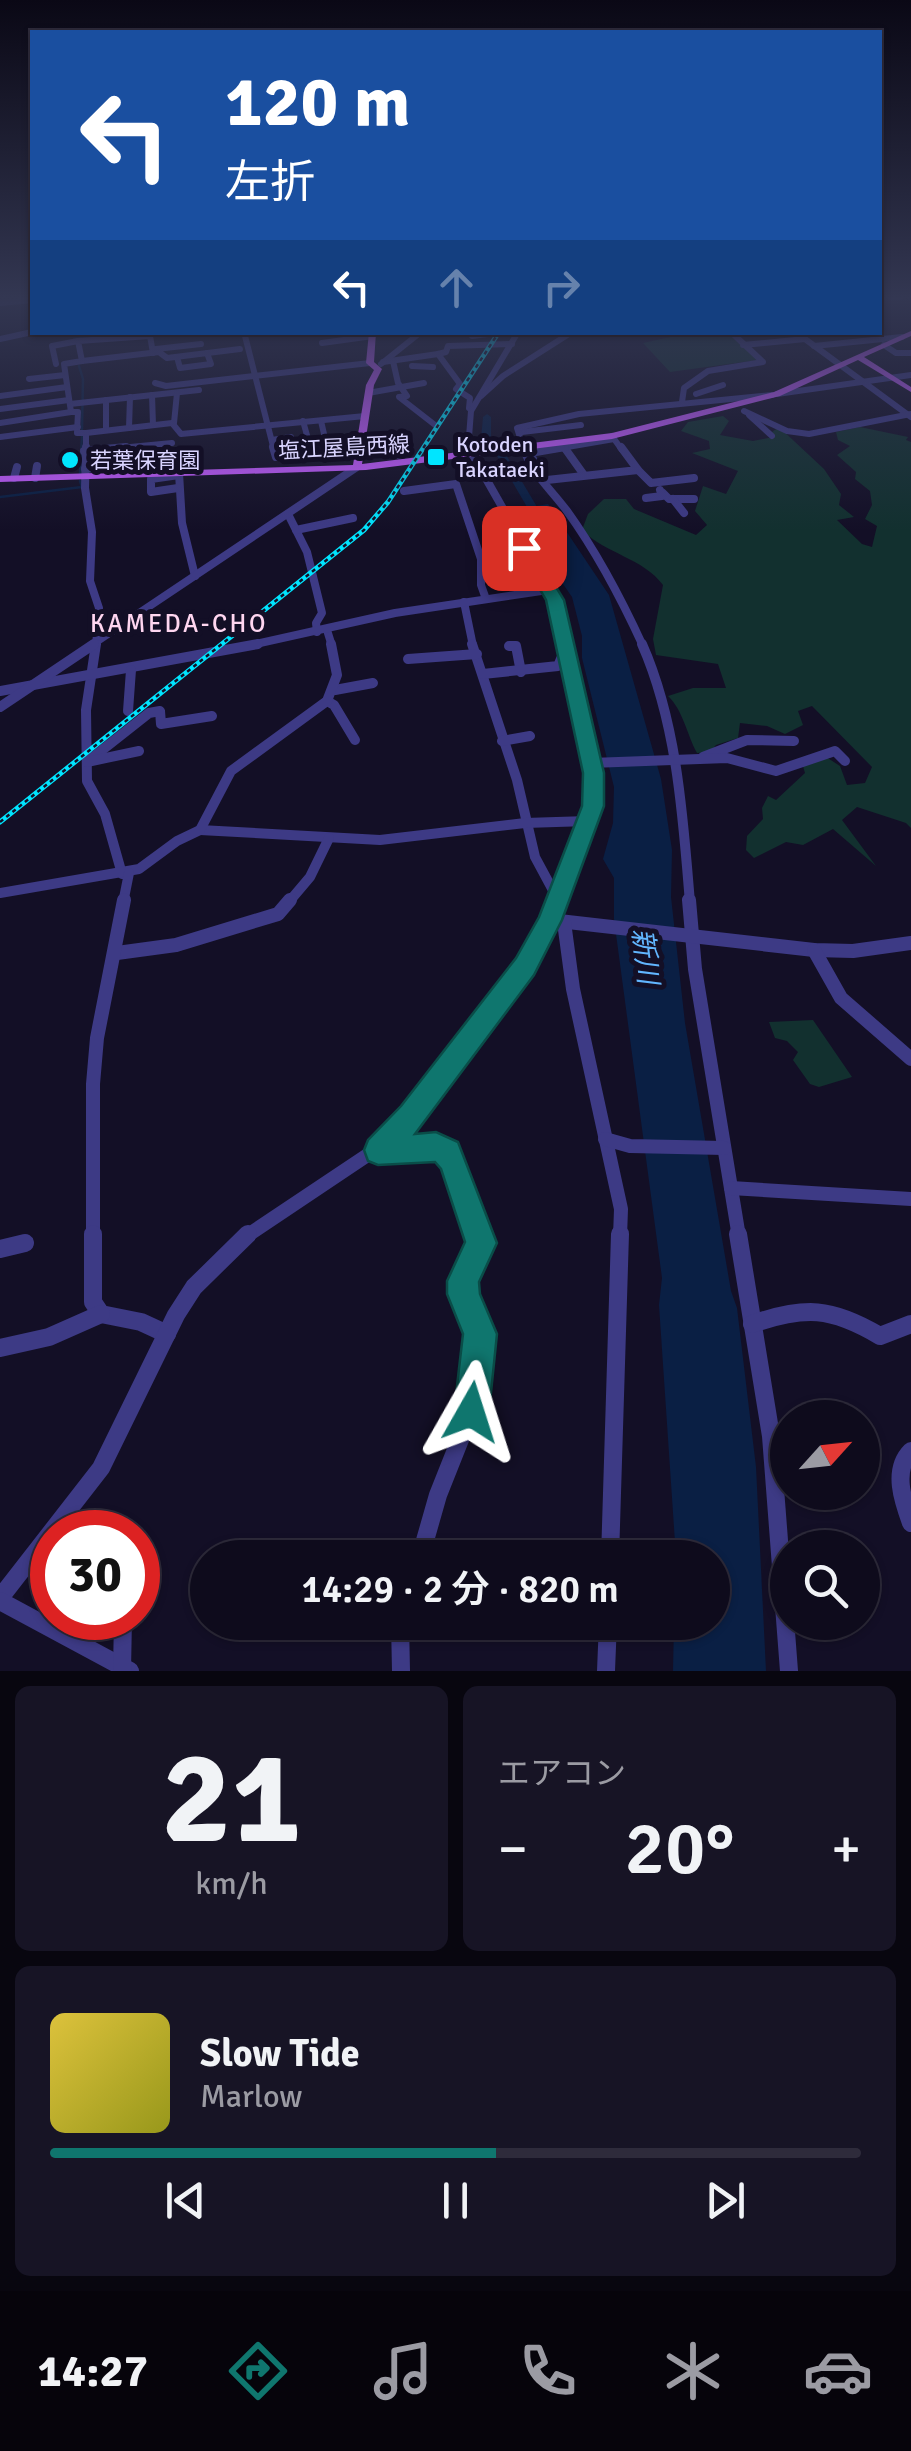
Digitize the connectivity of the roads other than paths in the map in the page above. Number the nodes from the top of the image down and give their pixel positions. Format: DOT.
graph roads {
  1 [pos="66,375"];
  2 [pos="256,375"];
  3 [pos="291,375"];
  4 [pos="373,375"];
  5 [pos="403,375"];
  6 [pos="453,375"];
  7 [pos="491,375"];
  8 [pos="505,375"];
  9 [pos="702,375"];
  10 [pos="824,375"];
  11 [pos="855,375"];
  12 [pos="887,375"];
  13 [pos="911,375"];
  14 [pos="892,378"];
  15 [pos="257,379"];
  16 [pos="714,381"];
  17 [pos="863,381"];
  18 [pos="424,382"];
  19 [pos="155,383"];
  20 [pos="723,385"];
  21 [pos="67,387"];
  22 [pos="803,387"];
  23 [pos="402,388"];
  24 [pos="369,389"];
  25 [pos="911,390"];
  26 [pos="26,392"];
  27 [pos="177,392"];
  28 [pos="706,392"];
  29 [pos="152,394"];
  30 [pos="696,394"];
  31 [pos="0,396"];
  32 [pos="130,397"];
  33 [pos="737,397"];
  34 [pos="719,399"];
  35 [pos="106,400"];
  36 [pos="477,400"];
  37 [pos="682,402"];
  38 [pos="70,405"];
  39 [pos="22,406"];
  40 [pos="626,408"];
  41 [pos="0,409"];
  42 [pos="471,411"];
  43 [pos="596,412"];
  44 [pos="910,415"];
  45 [pos="366,416"];
  46 [pos="22,420"];
  47 [pos="321,420"];
  48 [pos="303,421"];
  49 [pos="604,421"];
  50 [pos="0,422"];
  51 [pos="174,423"];
  52 [pos="268,424"];
  53 [pos="154,425"];
  54 [pos="435,425"];
  55 [pos="581,426"];
  56 [pos="78,427"];
  57 [pos="130,428"];
  58 [pos="648,429"];
  59 [pos="106,430"];
  60 [pos="518,431"];
  61 [pos="86,432"];
  62 [pos="321,433"];
  63 [pos="22,434"];
  64 [pos="308,435"];
  65 [pos="0,436"];
  66 [pos="772,436"];
  67 [pos="613,438"];
  68 [pos="272,440"];
  69 [pos="172,443"];
  70 [pos="310,446"];
  71 [pos="328,446"];
  72 [pos="362,446"];
  73 [pos="564,447"];
  74 [pos="520,449"];
  75 [pos="84,451"];
  76 [pos="399,455"];
  77 [pos="471,456"];
  78 [pos="178,458"];
  79 [pos="37,466"];
  80 [pos="17,467"];
  81 [pos="357,467"];
  82 [pos="638,470"];
  83 [pos="83,474"];
  84 [pos="178,474"];
  85 [pos="584,475"];
  86 [pos="14,478"];
  87 [pos="35,478"];
  88 [pos="694,478"];
  89 [pos="0,479"];
  90 [pos="547,480"];
  91 [pos="654,483"];
  92 [pos="178,488"];
  93 [pos="404,492"];
  94 [pos="663,493"];
  95 [pos="646,498"];
  96 [pos="673,499"];
  97 [pos="694,499"];
  98 [pos="568,500"];
  99 [pos="684,513"];
  100 [pos="288,514"];
  101 [pos="353,518"];
  102 [pos="296,530"];
  103 [pos="540,570"];
  104 [pos="195,576"];
  105 [pos="486,599"];
  106 [pos="464,602"];
  107 [pos="322,631"];
  108 [pos="95,643"];
  109 [pos="508,646"];
  110 [pos="567,649"];
  111 [pos="477,654"];
  112 [pos="408,659"];
  113 [pos="130,670"];
  114 [pos="520,672"];
  115 [pos="483,674"];
  116 [pos="94,675"];
  117 [pos="374,683"];
  118 [pos="31,686"];
  119 [pos="0,691"];
  120 [pos="331,696"];
  121 [pos="0,706"];
  122 [pos="128,711"];
  123 [pos="212,716"];
  124 [pos="530,736"];
  125 [pos="355,740"];
  126 [pos="502,740"];
  127 [pos="794,741"];
  128 [pos="139,751"];
  129 [pos="704,758"];
  130 [pos="664,759"];
  131 [pos="845,761"];
  132 [pos="87,762"];
  133 [pos="596,763"];
  134 [pos="588,820"];
  135 [pos="525,823"];
  136 [pos="200,830"];
  137 [pos="329,838"];
  138 [pos="126,873"];
  139 [pos="0,893"];
  140 [pos="556,896"];
  141 [pos="552,925"];
  142 [pos="690,938"];
  143 [pos="911,944"];
  144 [pos="814,950"];
  145 [pos="117,953"];
  146 [pos="907,1049"];
  147 [pos="605,1138"];
  148 [pos="720,1148"];
  149 [pos="378,1150"];
  150 [pos="730,1188"];
  151 [pos="911,1198"];
  152 [pos="25,1243"];
  153 [pos="0,1249"];
  154 [pos="101,1314"];
  155 [pos="752,1324"];
  156 [pos="911,1324"];
  157 [pos="167,1334"];
  158 [pos="0,1348"];
  159 [pos="911,1451"];
  160 [pos="911,1524"];
  161 [pos="425,1540"];
  162 [pos="611,1540"];
  163 [pos="0,1600"];
  164 [pos="124,1640"];
  165 [pos="400,1640"];
  166 [pos="607,1640"];
  167 [pos="125,1670"];
  168 [pos="401,1671"];
  169 [pos="606,1671"];
  170 [pos="789,1671"];
  1 -- 21 [label="street"];
  1 -- 26 [label="street"];
  2 -- 15 [label="street"];
  3 -- 15 [label="street"];
  4 -- 24 [label="main road"];
  5 -- 23 [label="street"];
  6 -- 42 [label="street"];
  7 -- 36 [label="street"];
  8 -- 36 [label="street"];
  9 -- 37 [label="street"];
  10 -- 22 [label="main road, 塩江屋島西線"];
  11 -- 17 [label="street"];
  12 -- 14 [label="main road"];
  13 -- 14 [label="street"];
  14 -- 17 [label="street"];
  14 -- 25 [label="main road"];
  15 -- 19 [label="street"];
  15 -- 27 [label="street"];
  15 -- 52 [label="street"];
  16 -- 20 [label="street"];
  17 -- 22 [label="street"];
  17 -- 44 [label="street"];
  18 -- 23 [label="street"];
  20 -- 28 [label="street"];
  20 -- 33 [label="street"];
  21 -- 26 [label="street"];
  21 -- 38 [label="street"];
  22 -- 33 [label="main road, 塩江屋島西線"];
  23 -- 24 [label="street"];
  23 -- 54 [label="street"];
  24 -- 45 [label="main road"];
  26 -- 31 [label="street"];
  26 -- 39 [label="street"];
  27 -- 29 [label="street"];
  27 -- 51 [label="street"];
  28 -- 30 [label="street"];
  28 -- 34 [label="street"];
  29 -- 32 [label="street"];
  29 -- 53 [label="street"];
  32 -- 35 [label="street"];
  32 -- 57 [label="street"];
  33 -- 34 [label="street"];
  33 -- 44 [label="street"];
  33 -- 58 [label="main road, 塩江屋島西線"];
  33 -- 66 [label="street"];
  34 -- 37 [label="street"];
  35 -- 38 [label="street"];
  35 -- 59 [label="street"];
  36 -- 42 [label="street"];
  37 -- 40 [label="street"];
  38 -- 39 [label="street"];
  38 -- 46 [label="street"];
  38 -- 56 [label="street"];
  39 -- 41 [label="street"];
  39 -- 46 [label="street"];
  40 -- 43 [label="street"];
  40 -- 58 [label="street"];
  42 -- 77 [label="street"];
  43 -- 49 [label="street"];
  43 -- 60 [label="street"];
  45 -- 47 [label="street"];
  45 -- 72 [label="main road"];
  46 -- 50 [label="street"];
  46 -- 63 [label="street"];
  47 -- 48 [label="street"];
  47 -- 71 [label="street"];
  48 -- 52 [label="street"];
  48 -- 64 [label="street"];
  51 -- 52 [label="street"];
  51 -- 53 [label="street"];
  52 -- 68 [label="street"];
  53 -- 57 [label="street"];
  55 -- 60 [label="street"];
  56 -- 61 [label="street"];
  56 -- 63 [label="street"];
  57 -- 59 [label="street"];
  58 -- 67 [label="main road, 塩江屋島西線"];
  59 -- 61 [label="street"];
  60 -- 74 [label="street"];
  61 -- 75 [label="street"];
  62 -- 64 [label="street"];
  63 -- 65 [label="street"];
  64 -- 70 [label="street"];
  67 -- 73 [label="street"];
  67 -- 74 [label="main road, 塩江屋島西線"];
  67 -- 82 [label="street"];
  68 -- 68 [label="street"];
  69 -- 75 [label="street"];
  72 -- 76 [label="street"];
  72 -- 81 [label="main road"];
  73 -- 85 [label="street"];
  73 -- 90 [label="street"];
  74 -- 77 [label="main road, 塩江屋島西線"];
  74 -- 130 [label="street"];
  75 -- 83 [label="street"];
  77 -- 81 [label="main road, 塩江屋島西線"];
  77 -- 103 [label="street"];
  78 -- 83 [label="street"];
  79 -- 87 [label="street"];
  80 -- 86 [label="street"];
  81 -- 84 [label="main road, 塩江屋島西線"];
  81 -- 100 [label="street"];
  82 -- 85 [label="street"];
  82 -- 91 [label="street"];
  83 -- 84 [label="main road, 塩江屋島西線"];
  83 -- 87 [label="main road, 塩江屋島西線"];
  83 -- 108 [label="street"];
  84 -- 92 [label="street"];
  84 -- 92 [label="street"];
  85 -- 90 [label="street"];
  86 -- 87 [label="main road, 塩江屋島西線"];
  86 -- 89 [label="main road, 塩江屋島西線"];
  88 -- 91 [label="street"];
  90 -- 98 [label="street"];
  91 -- 94 [label="street"];
  92 -- 104 [label="street"];
  93 -- 105 [label="street"];
  94 -- 95 [label="street"];
  94 -- 96 [label="street"];
  96 -- 97 [label="street"];
  96 -- 99 [label="street"];
  100 -- 102 [label="street"];
  100 -- 104 [label="street"];
  101 -- 102 [label="street"];
  102 -- 107 [label="street"];
  103 -- 105 [label="street"];
  103 -- 110 [label="street"];
  104 -- 108 [label="street"];
  105 -- 106 [label="street"];
  106 -- 107 [label="street"];
  106 -- 111 [label="street"];
  107 -- 113 [label="street"];
  107 -- 120 [label="street"];
  108 -- 116 [label="street"];
  108 -- 118 [label="street"];
  109 -- 114 [label="street"];
  110 -- 114 [label="street"];
  110 -- 133 [label="street"];
  111 -- 112 [label="street"];
  111 -- 115 [label="street"];
  113 -- 116 [label="street"];
  113 -- 122 [label="street"];
  114 -- 115 [label="street"];
  115 -- 126 [label="street"];
  116 -- 118 [label="street"];
  116 -- 132 [label="street"];
  117 -- 120 [label="street"];
  118 -- 119 [label="street"];
  118 -- 121 [label="street"];
  120 -- 125 [label="street"];
  120 -- 136 [label="street"];
  123 -- 132 [label="street"];
  124 -- 126 [label="street"];
  126 -- 135 [label="street"];
  127 -- 129 [label="street"];
  128 -- 132 [label="street"];
  129 -- 130 [label="street"];
  129 -- 131 [label="street"];
  130 -- 133 [label="street"];
  130 -- 142 [label="street"];
  132 -- 138 [label="street"];
  133 -- 134 [label="street"];
  134 -- 135 [label="street"];
  134 -- 140 [label="street"];
  135 -- 137 [label="street"];
  135 -- 140 [label="street"];
  136 -- 137 [label="street"];
  136 -- 138 [label="street"];
  137 -- 145 [label="street"];
  138 -- 139 [label="street"];
  138 -- 145 [label="street"];
  140 -- 141 [label="street"];
  141 -- 142 [label="street"];
  141 -- 147 [label="street"];
  141 -- 149 [label="street"];
  142 -- 144 [label="street"];
  142 -- 148 [label="street"];
  143 -- 144 [label="street"];
  144 -- 146 [label="street"];
  145 -- 154 [label="street"];
  147 -- 148 [label="street"];
  147 -- 162 [label="street"];
  148 -- 150 [label="street"];
  149 -- 157 [label="street"];
  149 -- 161 [label="street"];
  150 -- 151 [label="street"];
  150 -- 155 [label="street"];
  152 -- 153 [label="street"];
  154 -- 157 [label="street"];
  154 -- 158 [label="street"];
  155 -- 156 [label="street"];
  155 -- 170 [label="street"];
  157 -- 163 [label="street"];
  159 -- 160 [label="street"];
  163 -- 167 [label="street"];
  164 -- 167 [label="street"];
  165 -- 168 [label="street"];
  166 -- 169 [label="street"];
}
